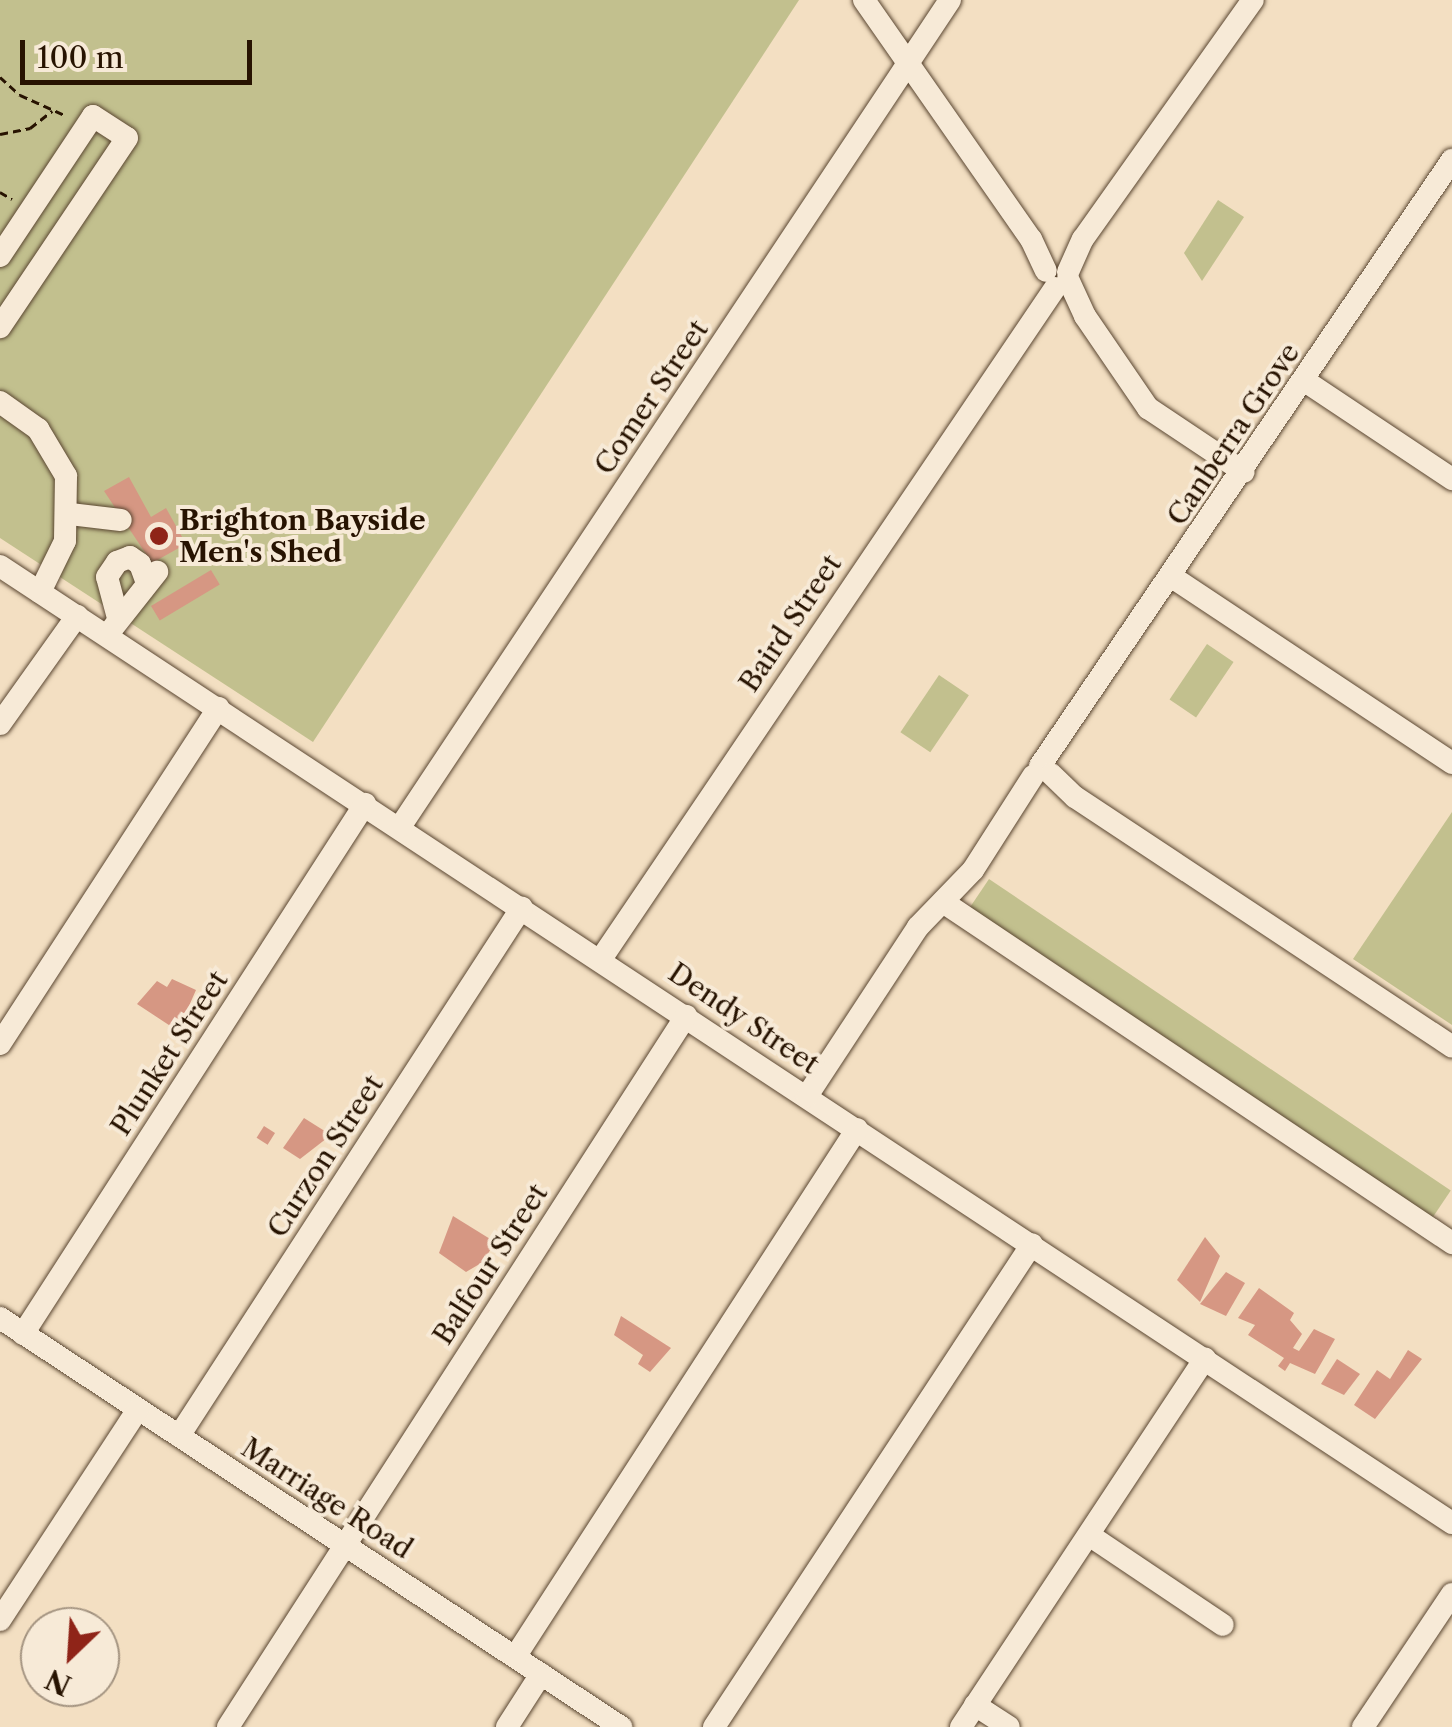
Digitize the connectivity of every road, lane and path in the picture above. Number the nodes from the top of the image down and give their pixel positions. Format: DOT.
graph roads {
  1 [pos="864,0"];
  2 [pos="950,0"];
  3 [pos="1253,0"];
  4 [pos="909,64"];
  5 [pos="0,77"];
  6 [pos="53,110"];
  7 [pos="70,117"];
  8 [pos="0,134"];
  9 [pos="1448,173"];
  10 [pos="0,256"];
  11 [pos="1057,276"];
  12 [pos="0,327"];
  13 [pos="1305,381"];
  14 [pos="0,402"];
  15 [pos="1244,472"];
  16 [pos="1452,479"];
  17 [pos="70,514"];
  18 [pos="121,520"];
  19 [pos="0,566"];
  20 [pos="1172,577"];
  21 [pos="40,592"];
  22 [pos="76,616"];
  23 [pos="113,627"];
  24 [pos="218,708"];
  25 [pos="0,724"];
  26 [pos="1452,763"];
  27 [pos="1043,775"];
  28 [pos="365,804"];
  29 [pos="400,827"];
  30 [pos="943,902"];
  31 [pos="522,908"];
  32 [pos="602,959"];
  33 [pos="686,1016"];
  34 [pos="0,1044"];
  35 [pos="1452,1046"];
  36 [pos="807,1096"];
  37 [pos="858,1129"];
  38 [pos="1452,1243"];
  39 [pos="1032,1244"];
  40 [pos="0,1318"];
  41 [pos="23,1334"];
  42 [pos="1205,1358"];
  43 [pos="138,1409"];
  44 [pos="179,1436"];
  45 [pos="1452,1523"];
  46 [pos="1089,1535"];
  47 [pos="345,1546"];
  48 [pos="1452,1594"];
  49 [pos="0,1620"];
  50 [pos="1223,1624"];
  51 [pos="515,1657"];
  52 [pos="541,1674"];
  53 [pos="975,1705"];
  54 [pos="228,1727"];
  55 [pos="506,1727"];
  56 [pos="621,1727"];
  57 [pos="714,1727"];
  58 [pos="960,1727"];
  59 [pos="1009,1727"];
  60 [pos="1363,1727"];
  1 -- 4 [label="street"];
  2 -- 4 [label="street, Comer Street"];
  3 -- 11 [label="street, Baird Street"];
  4 -- 11 [label="street"];
  4 -- 29 [label="street, Comer Street"];
  5 -- 6 [label="path"];
  6 -- 7 [label="path"];
  6 -- 8 [label="path"];
  9 -- 13 [label="street, Canberra Grove"];
  10 -- 12 [label="street"];
  11 -- 15 [label="street"];
  11 -- 32 [label="street, Baird Street"];
  13 -- 15 [label="street, Canberra Grove"];
  13 -- 16 [label="street"];
  14 -- 17 [label="street"];
  15 -- 20 [label="street, Canberra Grove"];
  17 -- 18 [label="street"];
  17 -- 21 [label="street"];
  19 -- 21 [label="street, Dendy Street"];
  20 -- 26 [label="street"];
  20 -- 27 [label="street, Canberra Grove"];
  21 -- 22 [label="street, Dendy Street"];
  22 -- 23 [label="street, Dendy Street"];
  22 -- 25 [label="street"];
  23 -- 23 [label="street"];
  23 -- 24 [label="street, Dendy Street"];
  24 -- 28 [label="street, Dendy Street"];
  24 -- 34 [label="street"];
  27 -- 30 [label="street, Canberra Grove"];
  27 -- 35 [label="street"];
  28 -- 29 [label="street, Dendy Street"];
  28 -- 41 [label="street, Plunket Street"];
  29 -- 31 [label="street, Dendy Street"];
  30 -- 36 [label="street, Canberra Grove"];
  30 -- 38 [label="street"];
  31 -- 32 [label="street, Dendy Street"];
  31 -- 44 [label="street, Curzon Street"];
  32 -- 33 [label="street, Dendy Street"];
  33 -- 36 [label="street, Dendy Street"];
  33 -- 47 [label="street, Balfour Street"];
  36 -- 37 [label="street, Dendy Street"];
  37 -- 39 [label="street, Dendy Street"];
  37 -- 51 [label="street"];
  39 -- 42 [label="street, Dendy Street"];
  39 -- 57 [label="street"];
  40 -- 41 [label="street, Marriage Road"];
  41 -- 43 [label="street, Marriage Road"];
  42 -- 45 [label="street, Dendy Street"];
  42 -- 46 [label="street"];
  43 -- 44 [label="street, Marriage Road"];
  43 -- 49 [label="street"];
  44 -- 47 [label="street, Marriage Road"];
  46 -- 50 [label="street"];
  46 -- 53 [label="street"];
  47 -- 51 [label="street, Marriage Road"];
  47 -- 54 [label="street, Balfour Street"];
  48 -- 60 [label="street"];
  51 -- 52 [label="street, Marriage Road"];
  52 -- 55 [label="street"];
  52 -- 56 [label="street, Marriage Road"];
  53 -- 58 [label="street"];
  53 -- 59 [label="street"];
}
